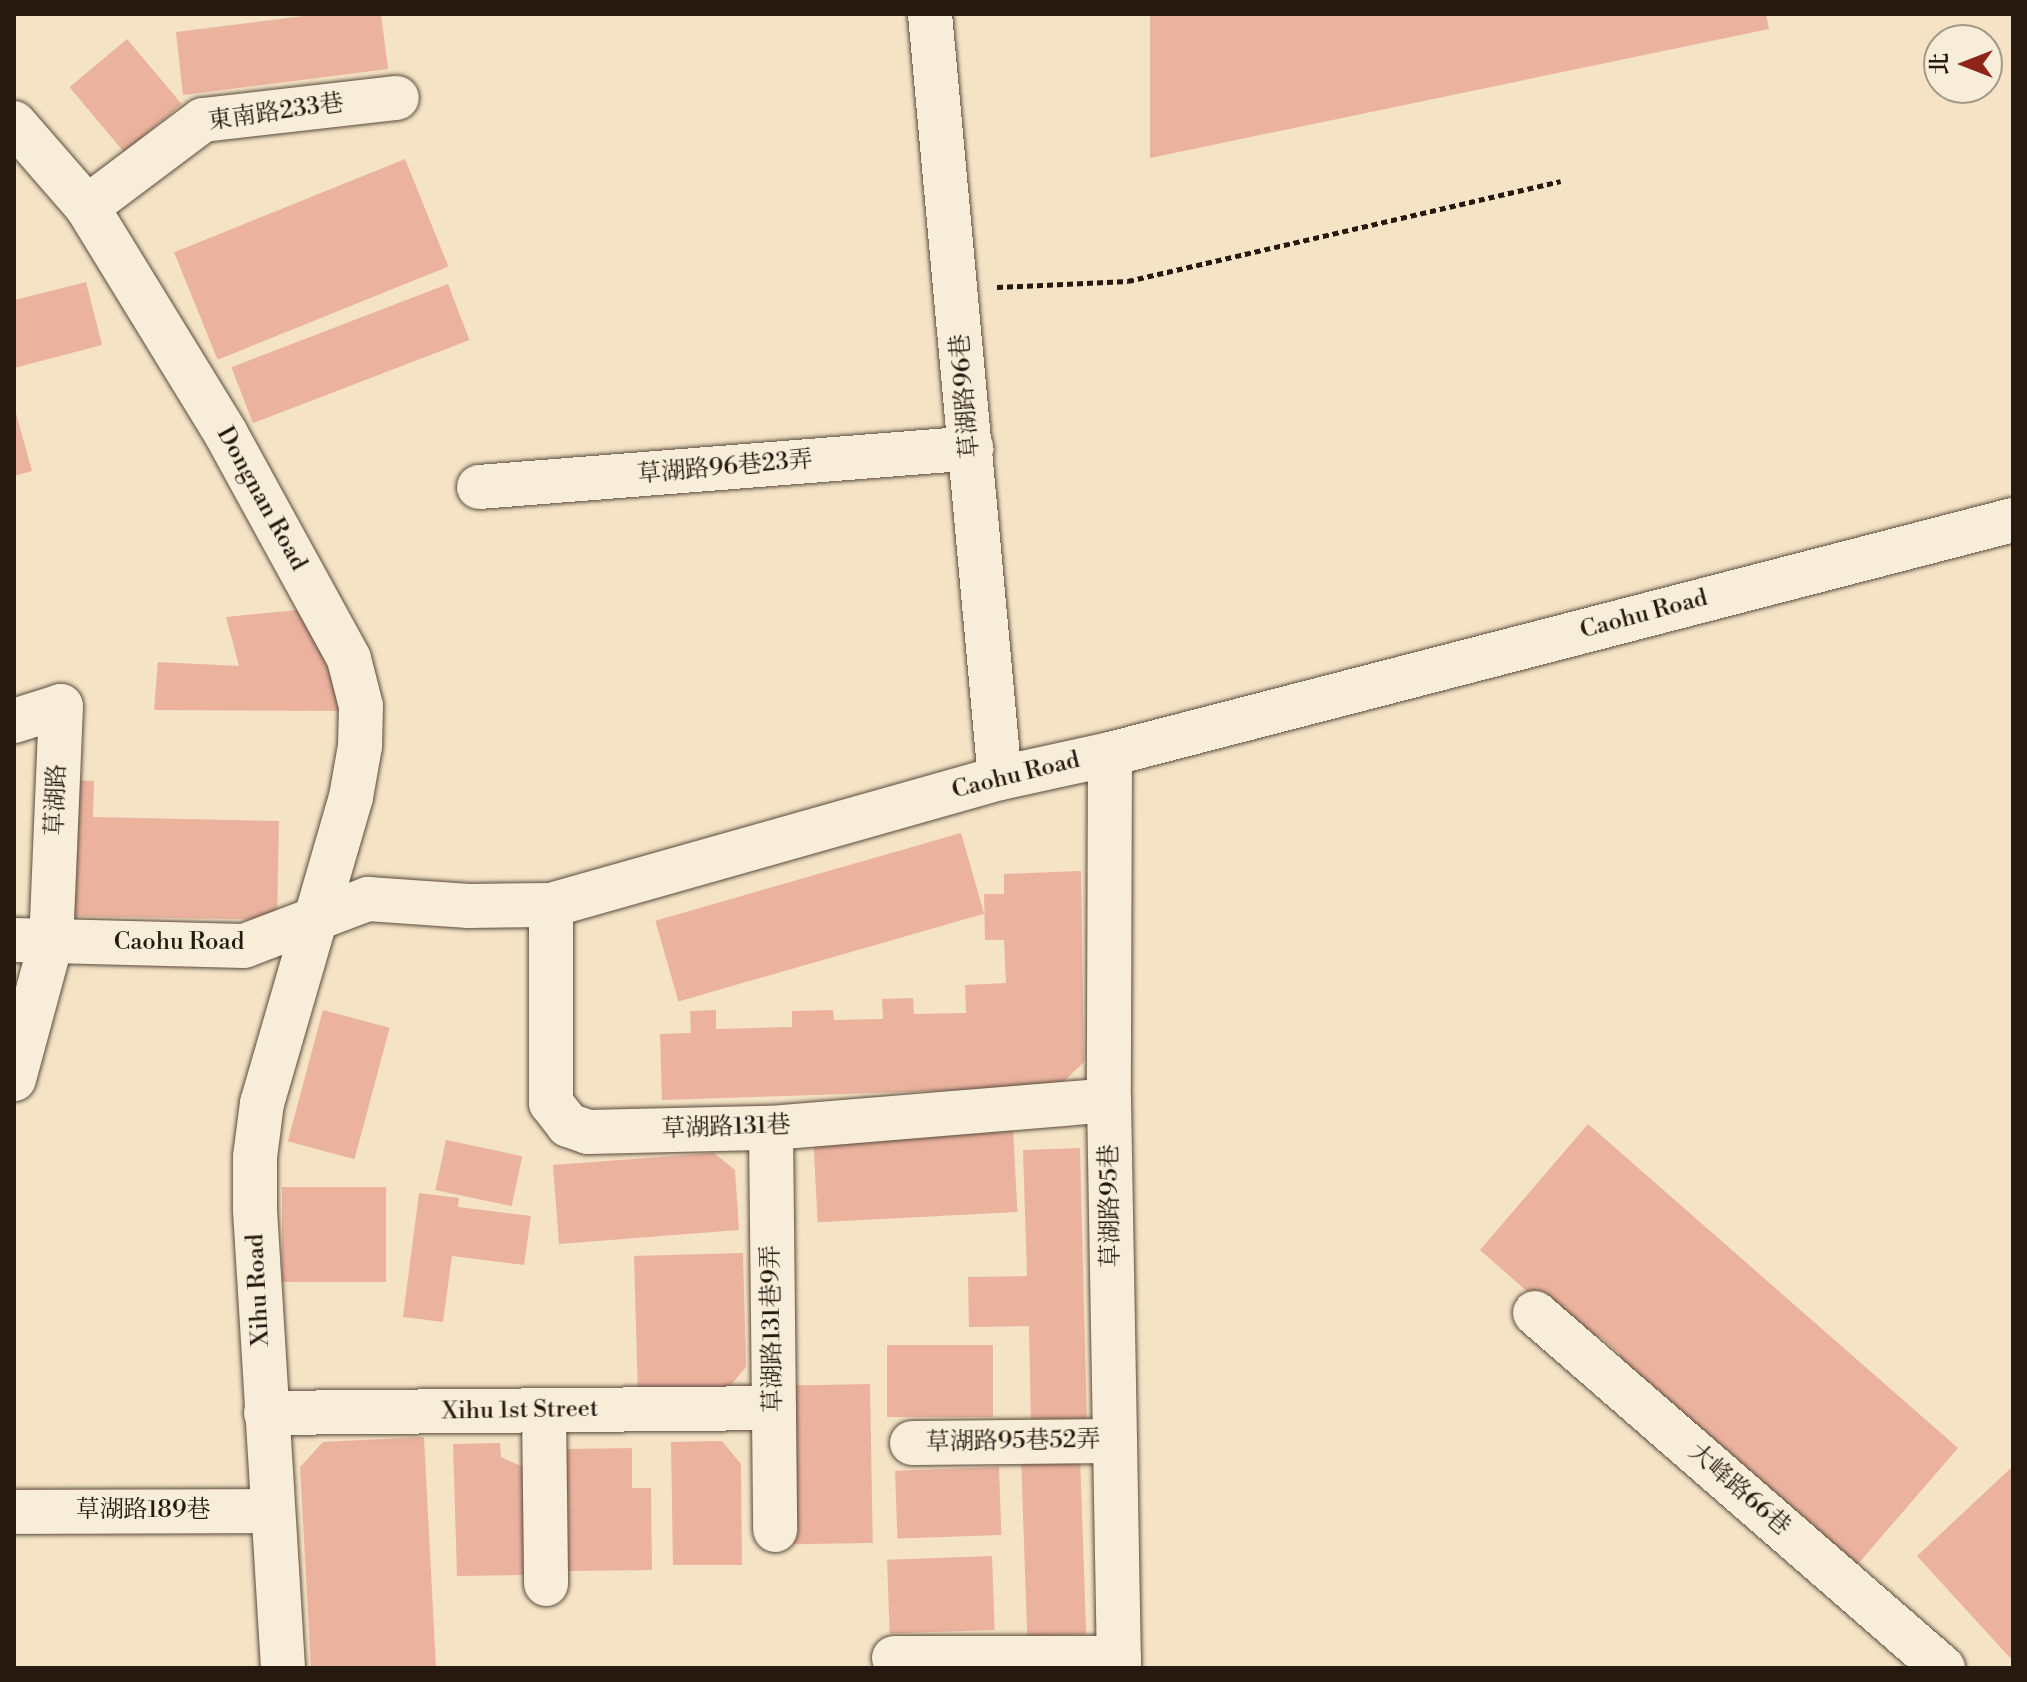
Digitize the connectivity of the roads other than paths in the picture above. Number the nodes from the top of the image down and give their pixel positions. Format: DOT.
graph roads {
  1 [pos="930,14"];
  2 [pos="397,98"];
  3 [pos="14,123"];
  4 [pos="87,207"];
  5 [pos="971,448"];
  6 [pos="479,487"];
  7 [pos="2013,520"];
  8 [pos="14,721"];
  9 [pos="1110,754"];
  10 [pos="1000,778"];
  11 [pos="551,905"];
  12 [pos="318,920"];
  13 [pos="33,941"];
  14 [pos="14,1079"];
  15 [pos="1109,1100"];
  16 [pos="771,1128"];
  17 [pos="1535,1313"];
  18 [pos="774,1408"];
  19 [pos="544,1411"];
  20 [pos="266,1413"];
  21 [pos="1115,1441"];
  22 [pos="912,1443"];
  23 [pos="272,1511"];
  24 [pos="14,1512"];
  25 [pos="775,1530"];
  26 [pos="546,1584"];
  27 [pos="894,1658"];
  28 [pos="1119,1663"];
  29 [pos="283,1668"];
  30 [pos="1943,1668"];
  1 -- 5 [label="street, 草湖路96巷"];
  2 -- 4 [label="street, 東南路233巷"];
  3 -- 4 [label="street, Dongnan Road"];
  4 -- 12 [label="street, Dongnan Road"];
  5 -- 6 [label="street, 草湖路96巷23弄"];
  5 -- 10 [label="street, 草湖路96巷"];
  7 -- 9 [label="street, Caohu Road"];
  8 -- 13 [label="street, 草湖路"];
  9 -- 10 [label="street, Caohu Road"];
  9 -- 15 [label="street, 草湖路95巷"];
  10 -- 11 [label="street, Caohu Road"];
  11 -- 12 [label="street, Caohu Road"];
  11 -- 16 [label="street, 草湖路131巷"];
  12 -- 13 [label="street, Caohu Road"];
  12 -- 20 [label="street, Xihu Road"];
  13 -- 14 [label="street"];
  15 -- 16 [label="street, 草湖路131巷"];
  15 -- 21 [label="street, 草湖路95巷"];
  16 -- 18 [label="street, 草湖路131巷9弄"];
  17 -- 30 [label="street, 大峰路66巷"];
  18 -- 19 [label="street, Xihu 1st Street"];
  18 -- 25 [label="street, 草湖路131巷9弄"];
  19 -- 20 [label="street, Xihu 1st Street"];
  19 -- 26 [label="street"];
  20 -- 23 [label="street, Xihu Road"];
  21 -- 22 [label="street, 草湖路95巷52弄"];
  21 -- 28 [label="street, 草湖路95巷"];
  23 -- 24 [label="street, 草湖路189巷"];
  23 -- 29 [label="street, Xihu Road"];
  27 -- 28 [label="street"];
}
